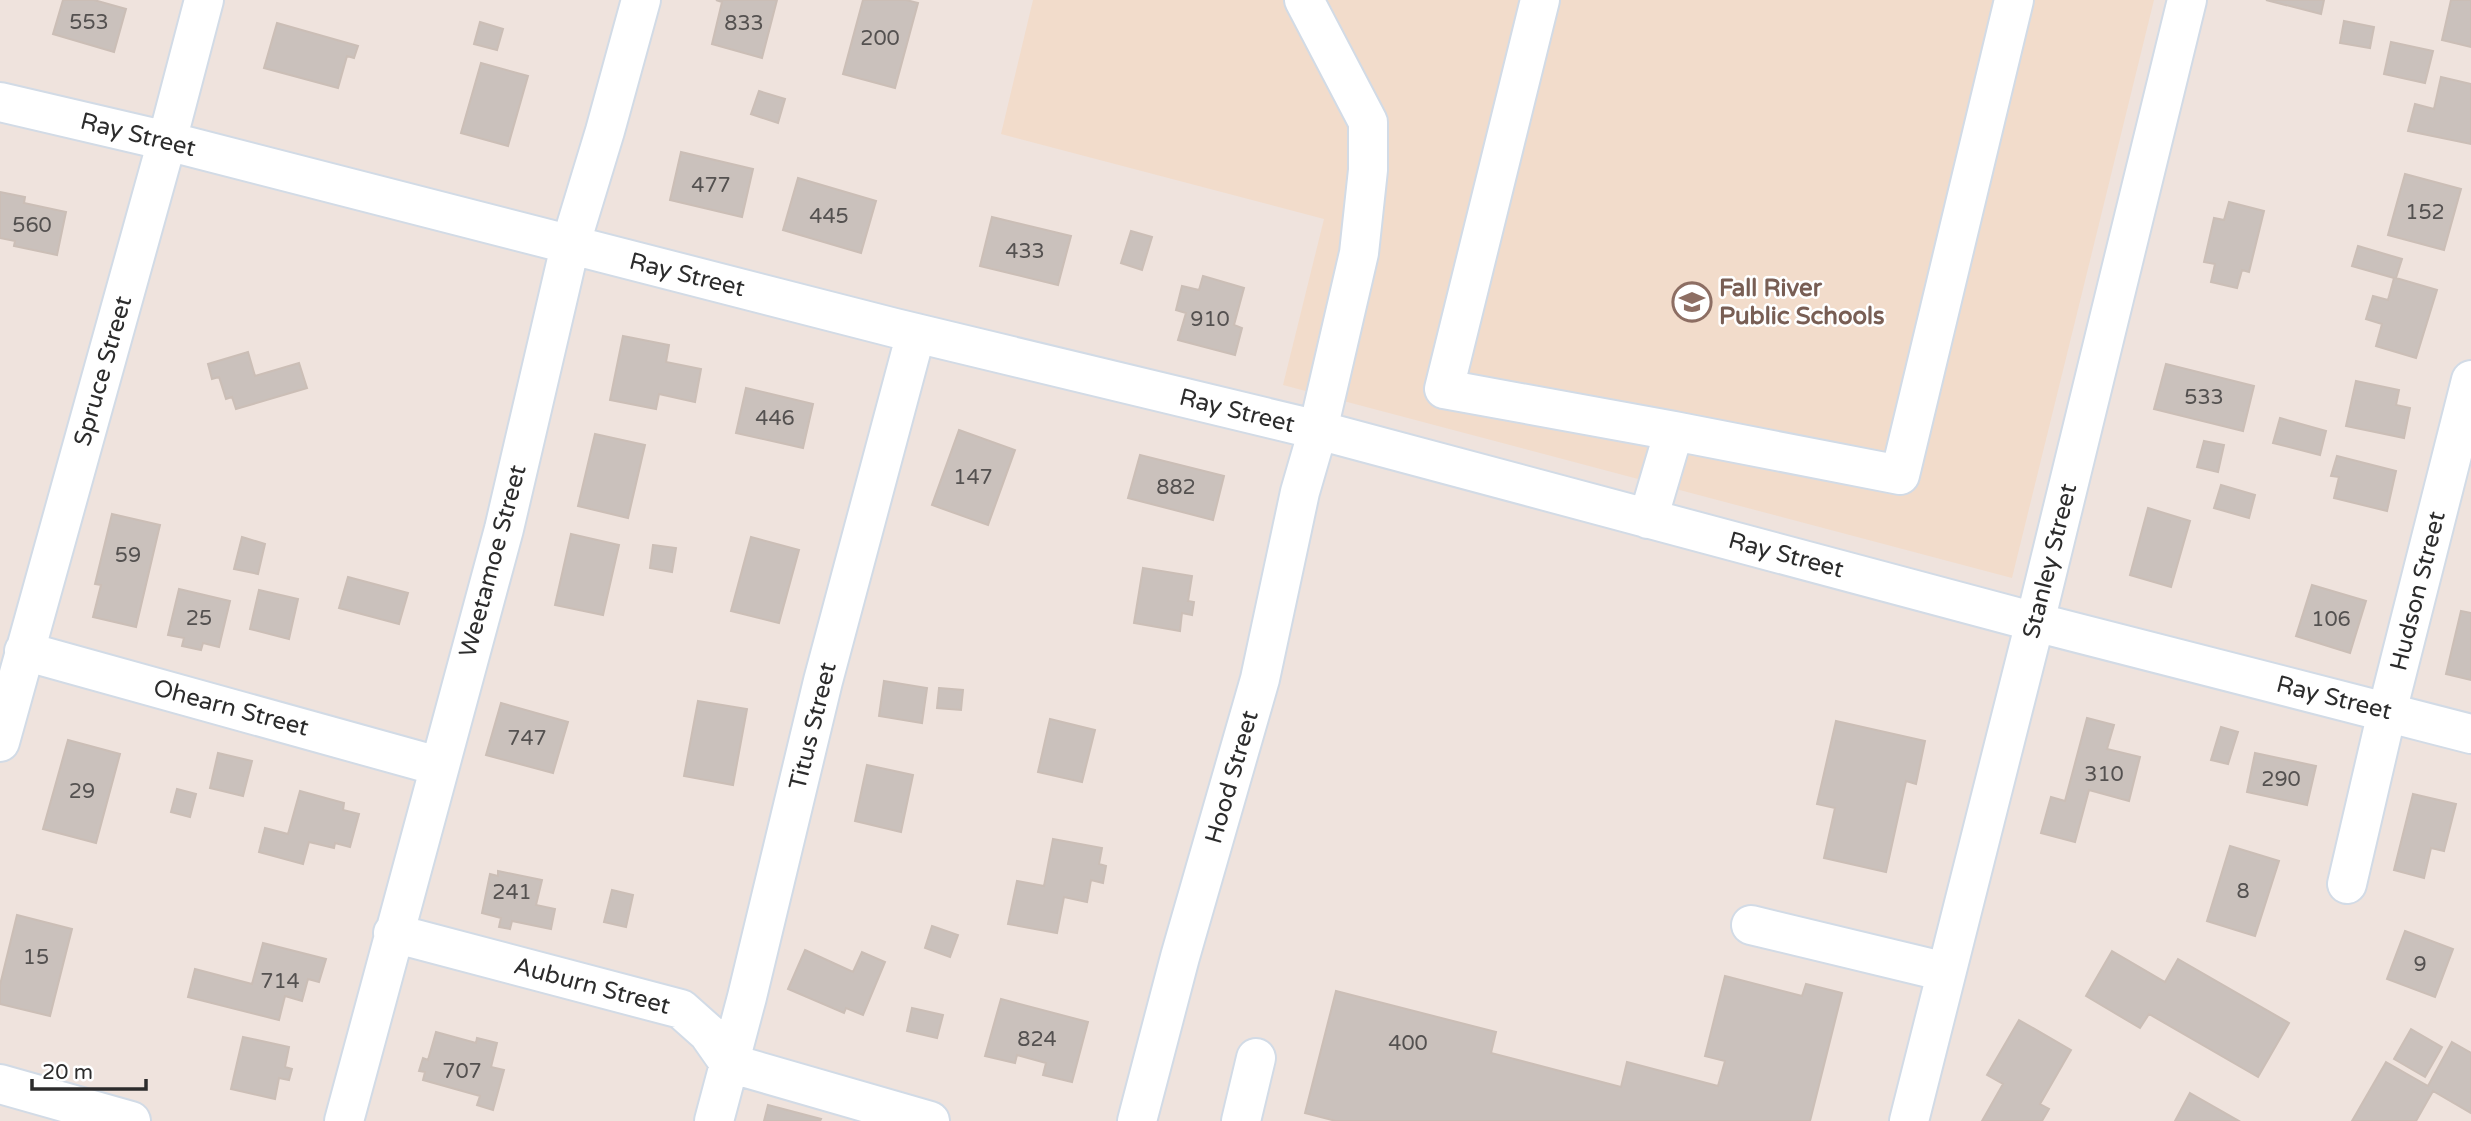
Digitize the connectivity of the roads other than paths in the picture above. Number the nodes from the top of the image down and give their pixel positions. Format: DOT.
graph roads {
  1 [pos="204,0"];
  2 [pos="641,0"];
  3 [pos="1304,0"];
  4 [pos="1540,0"];
  5 [pos="2014,0"];
  6 [pos="2187,0"];
  7 [pos="0,103"];
  8 [pos="167,142"];
  9 [pos="570,246"];
  10 [pos="916,333"];
  11 [pos="2471,380"];
  12 [pos="1318,430"];
  13 [pos="1674,431"];
  14 [pos="1648,519"];
  15 [pos="2035,622"];
  16 [pos="24,651"];
  17 [pos="2387,712"];
  18 [pos="2471,734"];
  19 [pos="0,741"];
  20 [pos="438,766"];
  21 [pos="2347,884"];
  22 [pos="1751,925"];
  23 [pos="393,933"];
  24 [pos="1946,972"];
  25 [pos="1256,1058"];
  26 [pos="729,1063"];
  27 [pos="0,1084"];
  28 [pos="131,1121"];
  29 [pos="344,1121"];
  30 [pos="714,1121"];
  31 [pos="930,1121"];
  32 [pos="1137,1121"];
  33 [pos="1241,1121"];
  34 [pos="1909,1121"];
  1 -- 8 [label="street, Spruce Street"];
  2 -- 9 [label="street, Weetamoe Street"];
  3 -- 12 [label="street, Hood Street"];
  4 -- 13 [label="street"];
  5 -- 13 [label="street"];
  6 -- 15 [label="street, Stanley Street"];
  7 -- 8 [label="street, Ray Street"];
  8 -- 9 [label="street, Ray Street"];
  8 -- 16 [label="street, Spruce Street"];
  9 -- 10 [label="street, Ray Street"];
  9 -- 20 [label="street, Weetamoe Street"];
  10 -- 12 [label="street, Ray Street"];
  10 -- 26 [label="street, Titus Street"];
  11 -- 17 [label="street, Hudson Street"];
  12 -- 14 [label="street, Ray Street"];
  12 -- 32 [label="street, Hood Street"];
  13 -- 14 [label="street"];
  14 -- 15 [label="street, Ray Street"];
  15 -- 17 [label="street, Ray Street"];
  15 -- 24 [label="street, Stanley Street"];
  16 -- 19 [label="street, Spruce Street"];
  16 -- 20 [label="street, Ohearn Street"];
  17 -- 18 [label="street, Ray Street"];
  17 -- 21 [label="street, Hudson Street"];
  20 -- 23 [label="street, Weetamoe Street"];
  22 -- 24 [label="street"];
  23 -- 26 [label="street, Auburn Street"];
  23 -- 29 [label="street, Weetamoe Street"];
  24 -- 34 [label="street, Stanley Street"];
  25 -- 33 [label="street"];
  26 -- 30 [label="street, Titus Street"];
  26 -- 31 [label="street"];
  27 -- 28 [label="street"];
}
